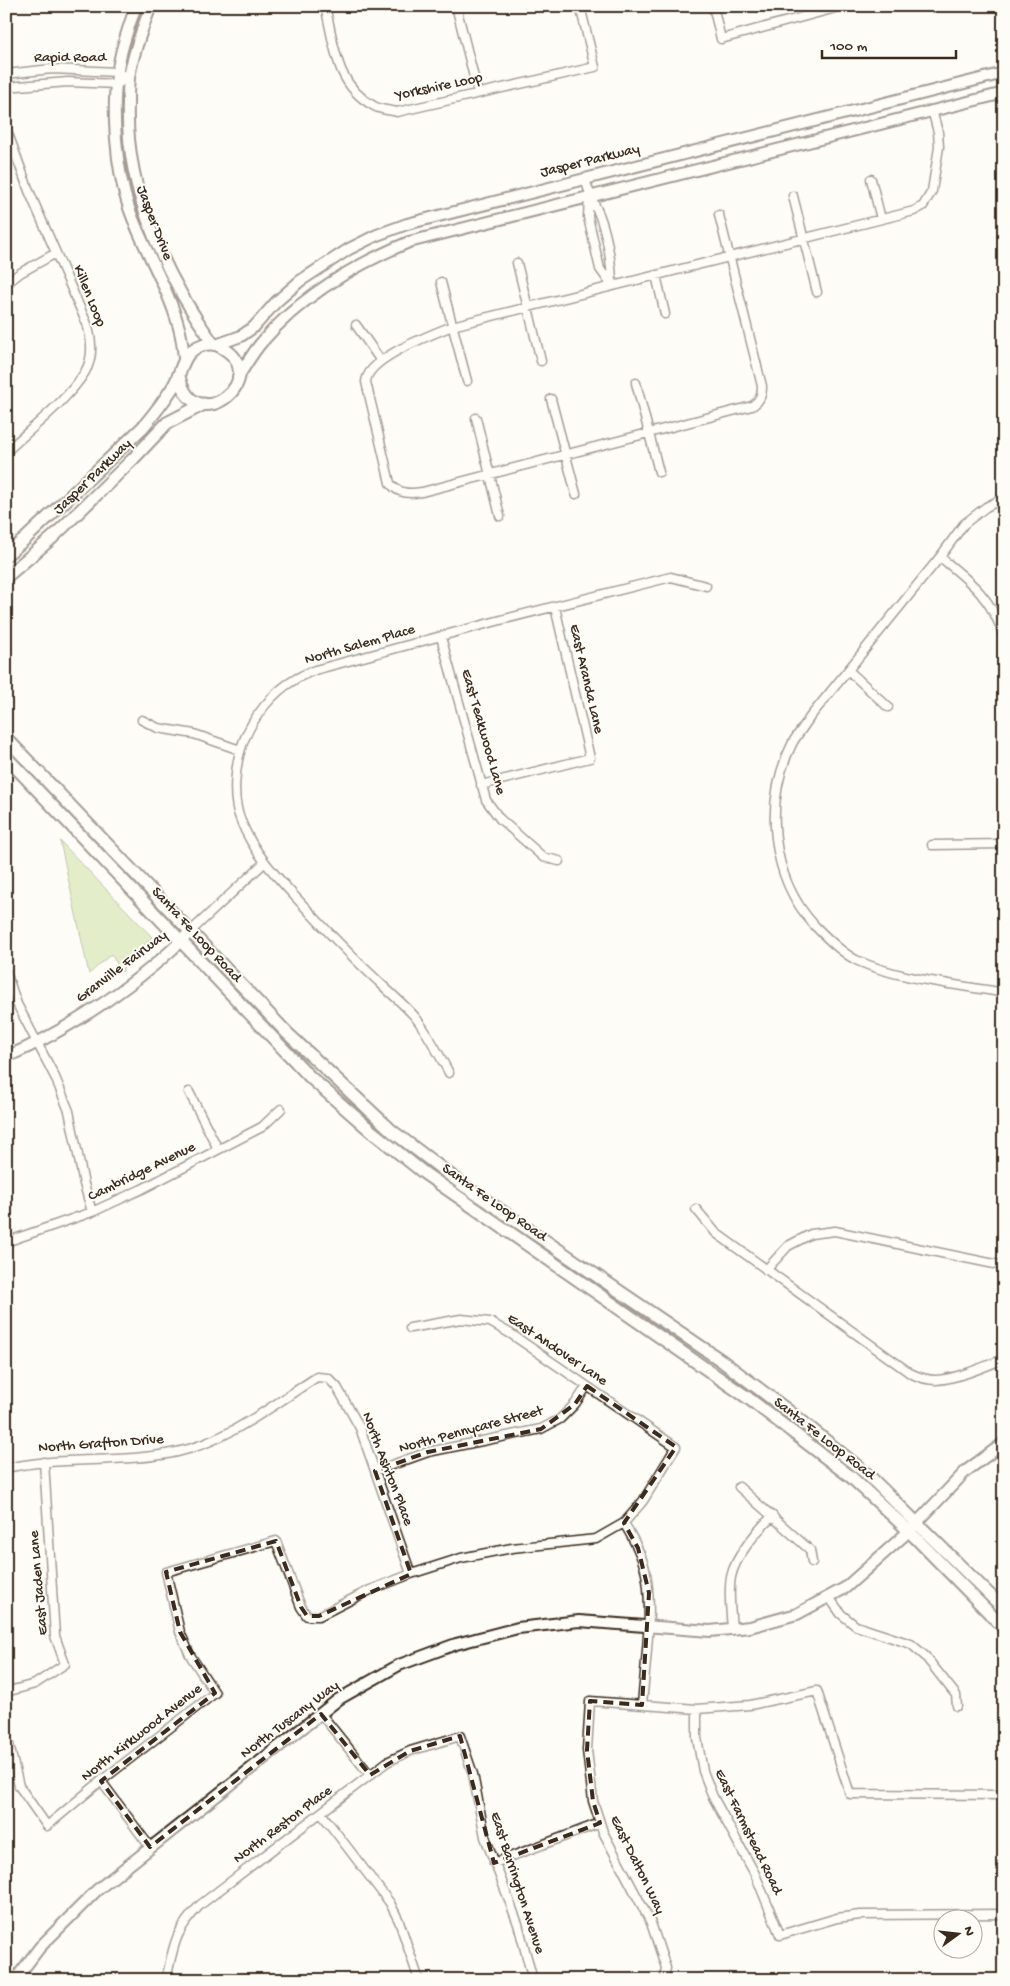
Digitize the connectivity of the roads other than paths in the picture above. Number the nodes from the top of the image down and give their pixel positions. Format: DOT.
graph roads {
  1 [pos="136,6"];
  2 [pos="151,6"];
  3 [pos="325,6"];
  4 [pos="456,6"];
  5 [pos="580,6"];
  6 [pos="713,6"];
  7 [pos="844,6"];
  8 [pos="117,72"];
  9 [pos="1004,73"];
  10 [pos="6,74"];
  11 [pos="129,79"];
  12 [pos="117,84"];
  13 [pos="6,87"];
  14 [pos="478,93"];
  15 [pos="1004,93"];
  16 [pos="932,110"];
  17 [pos="6,128"];
  18 [pos="9,142"];
  19 [pos="585,178"];
  20 [pos="871,179"];
  21 [pos="589,195"];
  22 [pos="793,196"];
  23 [pos="719,215"];
  24 [pos="881,219"];
  25 [pos="803,239"];
  26 [pos="56,252"];
  27 [pos="729,258"];
  28 [pos="517,263"];
  29 [pos="656,275"];
  30 [pos="441,282"];
  31 [pos="6,284"];
  32 [pos="612,286"];
  33 [pos="817,292"];
  34 [pos="528,307"];
  35 [pos="665,314"];
  36 [pos="356,325"];
  37 [pos="452,326"];
  38 [pos="214,344"];
  39 [pos="184,358"];
  40 [pos="381,361"];
  41 [pos="541,361"];
  42 [pos="179,376"];
  43 [pos="238,377"];
  44 [pos="467,381"];
  45 [pos="636,383"];
  46 [pos="551,399"];
  47 [pos="204,404"];
  48 [pos="476,418"];
  49 [pos="650,433"];
  50 [pos="6,452"];
  51 [pos="565,454"];
  52 [pos="659,472"];
  53 [pos="490,474"];
  54 [pos="576,494"];
  55 [pos="1004,498"];
  56 [pos="500,516"];
  57 [pos="6,554"];
  58 [pos="940,557"];
  59 [pos="6,577"];
  60 [pos="706,586"];
  61 [pos="555,607"];
  62 [pos="441,637"];
  63 [pos="1004,637"];
  64 [pos="848,670"];
  65 [pos="888,707"];
  66 [pos="142,720"];
  67 [pos="6,738"];
  68 [pos="240,750"];
  69 [pos="6,757"];
  70 [pos="481,785"];
  71 [pos="1004,844"];
  72 [pos="932,845"];
  73 [pos="558,861"];
  74 [pos="264,863"];
  75 [pos="191,931"];
  76 [pos="181,941"];
  77 [pos="6,972"];
  78 [pos="1004,993"];
  79 [pos="36,1044"];
  80 [pos="6,1057"];
  81 [pos="449,1073"];
  82 [pos="189,1092"];
  83 [pos="281,1109"];
  84 [pos="218,1149"];
  85 [pos="696,1209"];
  86 [pos="92,1212"];
  87 [pos="6,1242"];
  88 [pos="1004,1266"];
  89 [pos="766,1270"];
  90 [pos="410,1328"];
  91 [pos="1004,1359"];
  92 [pos="328,1378"];
  93 [pos="587,1386"];
  94 [pos="1004,1443"];
  95 [pos="676,1447"];
  96 [pos="44,1462"];
  97 [pos="6,1468"];
  98 [pos="375,1471"];
  99 [pos="739,1487"];
  100 [pos="773,1516"];
  101 [pos="624,1523"];
  102 [pos="917,1523"];
  103 [pos="909,1532"];
  104 [pos="812,1562"];
  105 [pos="411,1574"];
  106 [pos="830,1597"];
  107 [pos="1004,1609"];
  108 [pos="647,1626"];
  109 [pos="1004,1628"];
  110 [pos="732,1629"];
  111 [pos="6,1692"];
  112 [pos="642,1705"];
  113 [pos="957,1706"];
  114 [pos="697,1709"];
  115 [pos="321,1714"];
  116 [pos="6,1732"];
  117 [pos="460,1736"];
  118 [pos="370,1775"];
  119 [pos="101,1781"];
  120 [pos="1004,1796"];
  121 [pos="320,1813"];
  122 [pos="600,1823"];
  123 [pos="150,1847"];
  124 [pos="494,1863"];
  125 [pos="1004,1914"];
  126 [pos="15,1980"];
  127 [pos="166,1980"];
  128 [pos="419,1980"];
  129 [pos="533,1980"];
  130 [pos="664,1980"];
  1 -- 8 [label="street, Jasper Drive"];
  2 -- 11 [label="street, Jasper Drive"];
  3 -- 14 [label="street, Yorkshire Loop"];
  4 -- 14 [label="street"];
  5 -- 14 [label="street, Yorkshire Loop"];
  6 -- 7 [label="street"];
  8 -- 10 [label="street, Rapid Road"];
  8 -- 11 [label="street, Rapid Road"];
  8 -- 12 [label="street, Jasper Drive"];
  9 -- 19 [label="street, Jasper Parkway"];
  11 -- 12 [label="street, Rapid Road"];
  11 -- 38 [label="street, Jasper Drive"];
  12 -- 13 [label="street, Rapid Road"];
  12 -- 39 [label="street, Jasper Drive"];
  15 -- 16 [label="street"];
  16 -- 21 [label="street"];
  16 -- 24 [label="street"];
  17 -- 18 [label="street, Killen Loop"];
  18 -- 26 [label="street, Killen Loop"];
  19 -- 21 [label="street"];
  19 -- 38 [label="street, Jasper Parkway"];
  20 -- 24 [label="street"];
  21 -- 32 [label="street"];
  21 -- 32 [label="street"];
  21 -- 43 [label="street"];
  22 -- 25 [label="street"];
  23 -- 27 [label="street"];
  24 -- 25 [label="street"];
  25 -- 27 [label="street"];
  25 -- 33 [label="street"];
  26 -- 31 [label="street"];
  26 -- 50 [label="street, Killen Loop"];
  27 -- 29 [label="street"];
  27 -- 49 [label="street"];
  28 -- 34 [label="street"];
  29 -- 32 [label="street"];
  29 -- 35 [label="street"];
  30 -- 37 [label="street"];
  32 -- 34 [label="street"];
  34 -- 37 [label="street"];
  34 -- 41 [label="street"];
  36 -- 40 [label="street"];
  37 -- 40 [label="street"];
  37 -- 44 [label="street"];
  38 -- 39 [label="main road"];
  38 -- 43 [label="main road"];
  39 -- 42 [label="main road"];
  40 -- 53 [label="street"];
  42 -- 47 [label="main road"];
  42 -- 57 [label="main road, Jasper Parkway"];
  43 -- 47 [label="main road"];
  45 -- 49 [label="street"];
  46 -- 51 [label="street"];
  47 -- 59 [label="main road, Jasper Parkway"];
  48 -- 53 [label="street"];
  49 -- 51 [label="street"];
  49 -- 52 [label="street"];
  51 -- 53 [label="street"];
  51 -- 54 [label="street"];
  53 -- 56 [label="street"];
  55 -- 58 [label="street"];
  58 -- 63 [label="street"];
  58 -- 64 [label="street"];
  60 -- 61 [label="street, North Salem Place"];
  61 -- 62 [label="street, North Salem Place"];
  61 -- 70 [label="street, East Aranda Lane"];
  62 -- 68 [label="street, North Salem Place"];
  62 -- 70 [label="street, East Teakwood Lane"];
  64 -- 65 [label="street"];
  64 -- 78 [label="street"];
  66 -- 68 [label="street"];
  67 -- 75 [label="main road, Santa Fe Loop Road"];
  68 -- 74 [label="street, North Salem Place"];
  69 -- 76 [label="main road, Santa Fe Loop Road"];
  70 -- 73 [label="street, East Teakwood Lane"];
  71 -- 72 [label="street"];
  74 -- 75 [label="street, Granville Fairway"];
  74 -- 81 [label="street, North Salem Place"];
  75 -- 76 [label="street, Granville Fairway"];
  75 -- 102 [label="main road, Santa Fe Loop Road"];
  76 -- 79 [label="street, Granville Fairway"];
  76 -- 103 [label="main road, Santa Fe Loop Road"];
  77 -- 79 [label="street"];
  79 -- 80 [label="street, Granville Fairway"];
  79 -- 86 [label="street"];
  82 -- 84 [label="street"];
  83 -- 84 [label="street, Cambridge Avenue"];
  84 -- 86 [label="street, Cambridge Avenue"];
  85 -- 89 [label="street"];
  86 -- 87 [label="street, Cambridge Avenue"];
  88 -- 89 [label="street"];
  89 -- 91 [label="street"];
  90 -- 93 [label="street, East Andover Lane"];
  92 -- 96 [label="street, North Grafton Drive"];
  92 -- 98 [label="street, North Ashton Place"];
  93 -- 95 [label="street, East Andover Lane"];
  93 -- 98 [label="street, North Pennycare Street"];
  94 -- 102 [label="street, North Tuscany Way"];
  95 -- 101 [label="street, North Kirkwood Avenue"];
  96 -- 97 [label="street, North Grafton Drive"];
  96 -- 111 [label="street, East Jaden Lane"];
  98 -- 105 [label="street, North Ashton Place"];
  99 -- 100 [label="street"];
  100 -- 104 [label="street"];
  100 -- 110 [label="street"];
  101 -- 105 [label="street, North Kirkwood Avenue"];
  101 -- 108 [label="street"];
  102 -- 103 [label="street, North Tuscany Way"];
  102 -- 107 [label="main road, Santa Fe Loop Road"];
  103 -- 106 [label="street, North Tuscany Way"];
  103 -- 109 [label="main road, Santa Fe Loop Road"];
  105 -- 119 [label="street, North Kirkwood Avenue"];
  106 -- 110 [label="street, North Tuscany Way"];
  106 -- 113 [label="street"];
  108 -- 110 [label="street, North Tuscany Way"];
  108 -- 112 [label="street"];
  108 -- 115 [label="street, North Tuscany Way"];
  112 -- 114 [label="street"];
  112 -- 122 [label="street, East Dalton Way"];
  114 -- 120 [label="street"];
  114 -- 125 [label="street, East Farmstead Road"];
  115 -- 118 [label="street"];
  115 -- 123 [label="street, North Tuscany Way"];
  116 -- 119 [label="street, North Kirkwood Avenue"];
  117 -- 118 [label="street, North Reston Place"];
  117 -- 124 [label="street, East Barrington Avenue"];
  118 -- 121 [label="street, North Reston Place"];
  119 -- 123 [label="street"];
  121 -- 127 [label="street, North Reston Place"];
  121 -- 128 [label="street"];
  122 -- 124 [label="street"];
  122 -- 130 [label="street, East Dalton Way"];
  123 -- 126 [label="street, North Tuscany Way"];
  124 -- 129 [label="street, East Barrington Avenue"];
}
